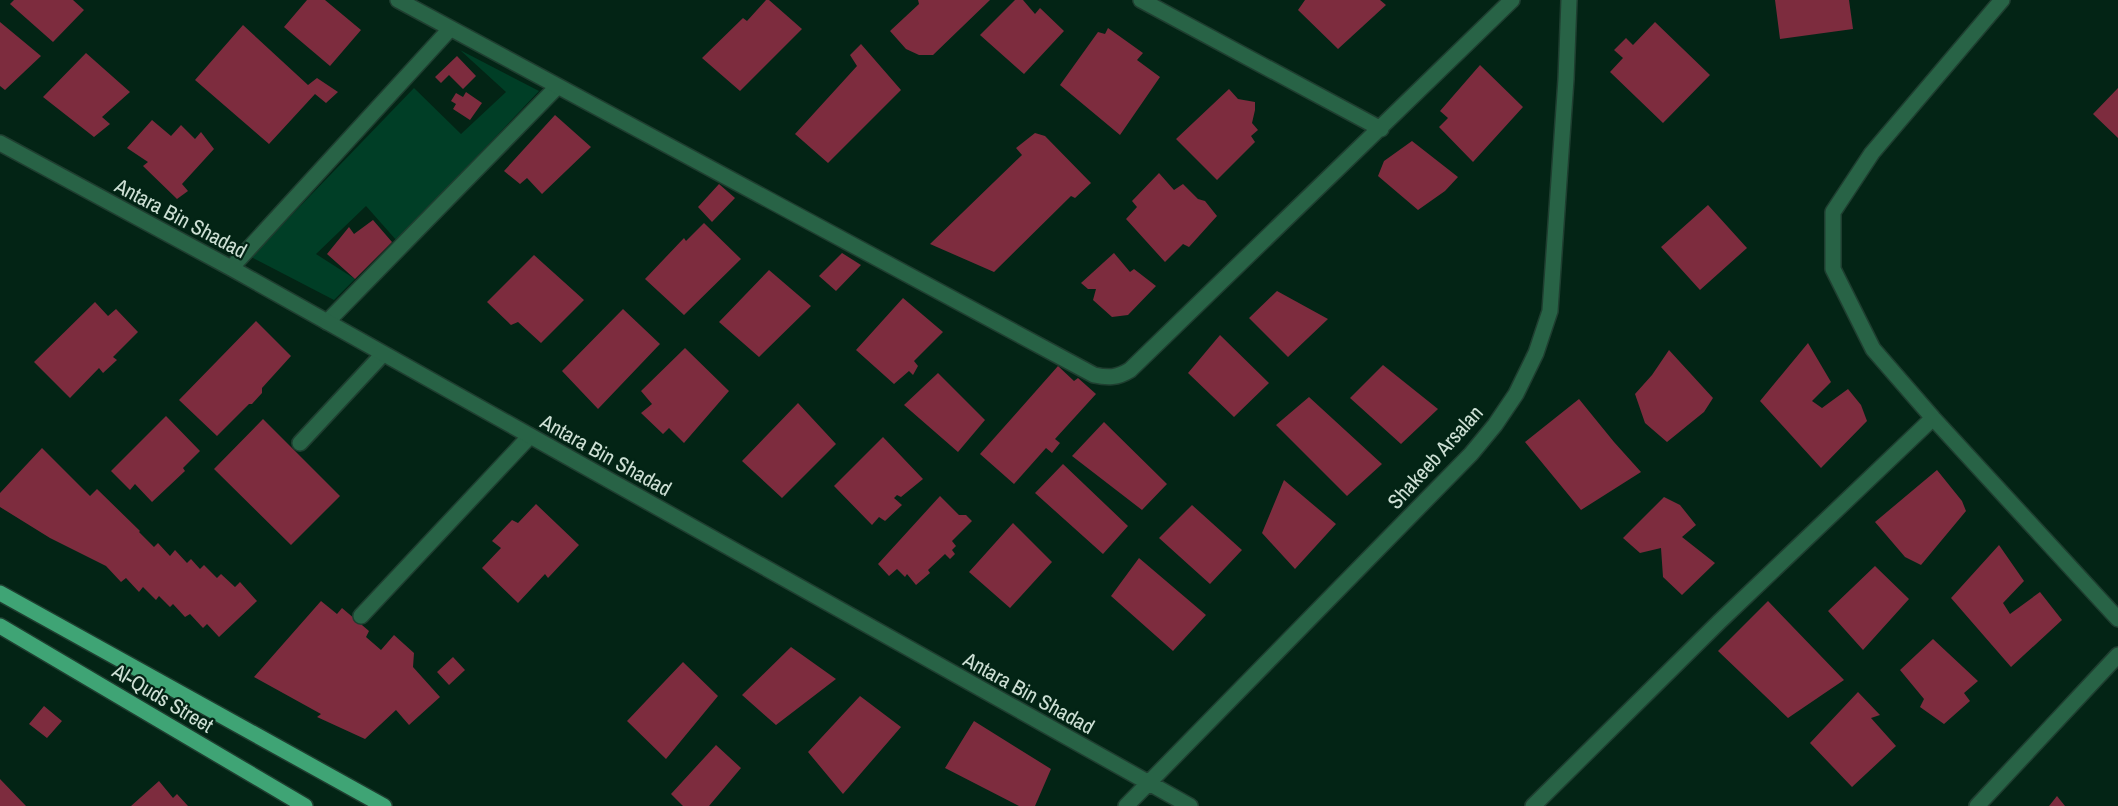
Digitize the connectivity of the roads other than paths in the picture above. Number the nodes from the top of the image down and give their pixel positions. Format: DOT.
graph roads {
  1 [pos="398,0"];
  2 [pos="1141,0"];
  3 [pos="1512,0"];
  4 [pos="1569,0"];
  5 [pos="2002,0"];
  6 [pos="450,29"];
  7 [pos="557,87"];
  8 [pos="1381,129"];
  9 [pos="0,143"];
  10 [pos="231,268"];
  11 [pos="327,322"];
  12 [pos="383,354"];
  13 [pos="1933,418"];
  14 [pos="530,436"];
  15 [pos="300,443"];
  16 [pos="0,592"];
  17 [pos="361,616"];
  18 [pos="2118,619"];
  19 [pos="0,626"];
  20 [pos="2118,655"];
  21 [pos="1147,783"];
  22 [pos="305,806"];
  23 [pos="384,806"];
  24 [pos="1126,806"];
  25 [pos="1190,806"];
  26 [pos="1533,806"];
  27 [pos="1977,806"];
  1 -- 6 [label="street"];
  2 -- 8 [label="street"];
  3 -- 8 [label="street"];
  4 -- 21 [label="street, Shakeeb Arsalan"];
  5 -- 13 [label="street"];
  6 -- 7 [label="street"];
  6 -- 10 [label="street"];
  7 -- 8 [label="street"];
  7 -- 11 [label="street"];
  9 -- 10 [label="street, Antara Bin Shadad"];
  10 -- 11 [label="street, Antara Bin Shadad"];
  11 -- 12 [label="street, Antara Bin Shadad"];
  12 -- 14 [label="street, Antara Bin Shadad"];
  12 -- 15 [label="street"];
  13 -- 18 [label="street"];
  13 -- 26 [label="street"];
  14 -- 17 [label="street"];
  14 -- 21 [label="street, Antara Bin Shadad"];
  16 -- 23 [label="main road"];
  19 -- 22 [label="main road, Al-Quds Street"];
  20 -- 27 [label="street"];
  21 -- 24 [label="street, Shakeeb Arsalan"];
  21 -- 25 [label="street, Antara Bin Shadad"];
}
